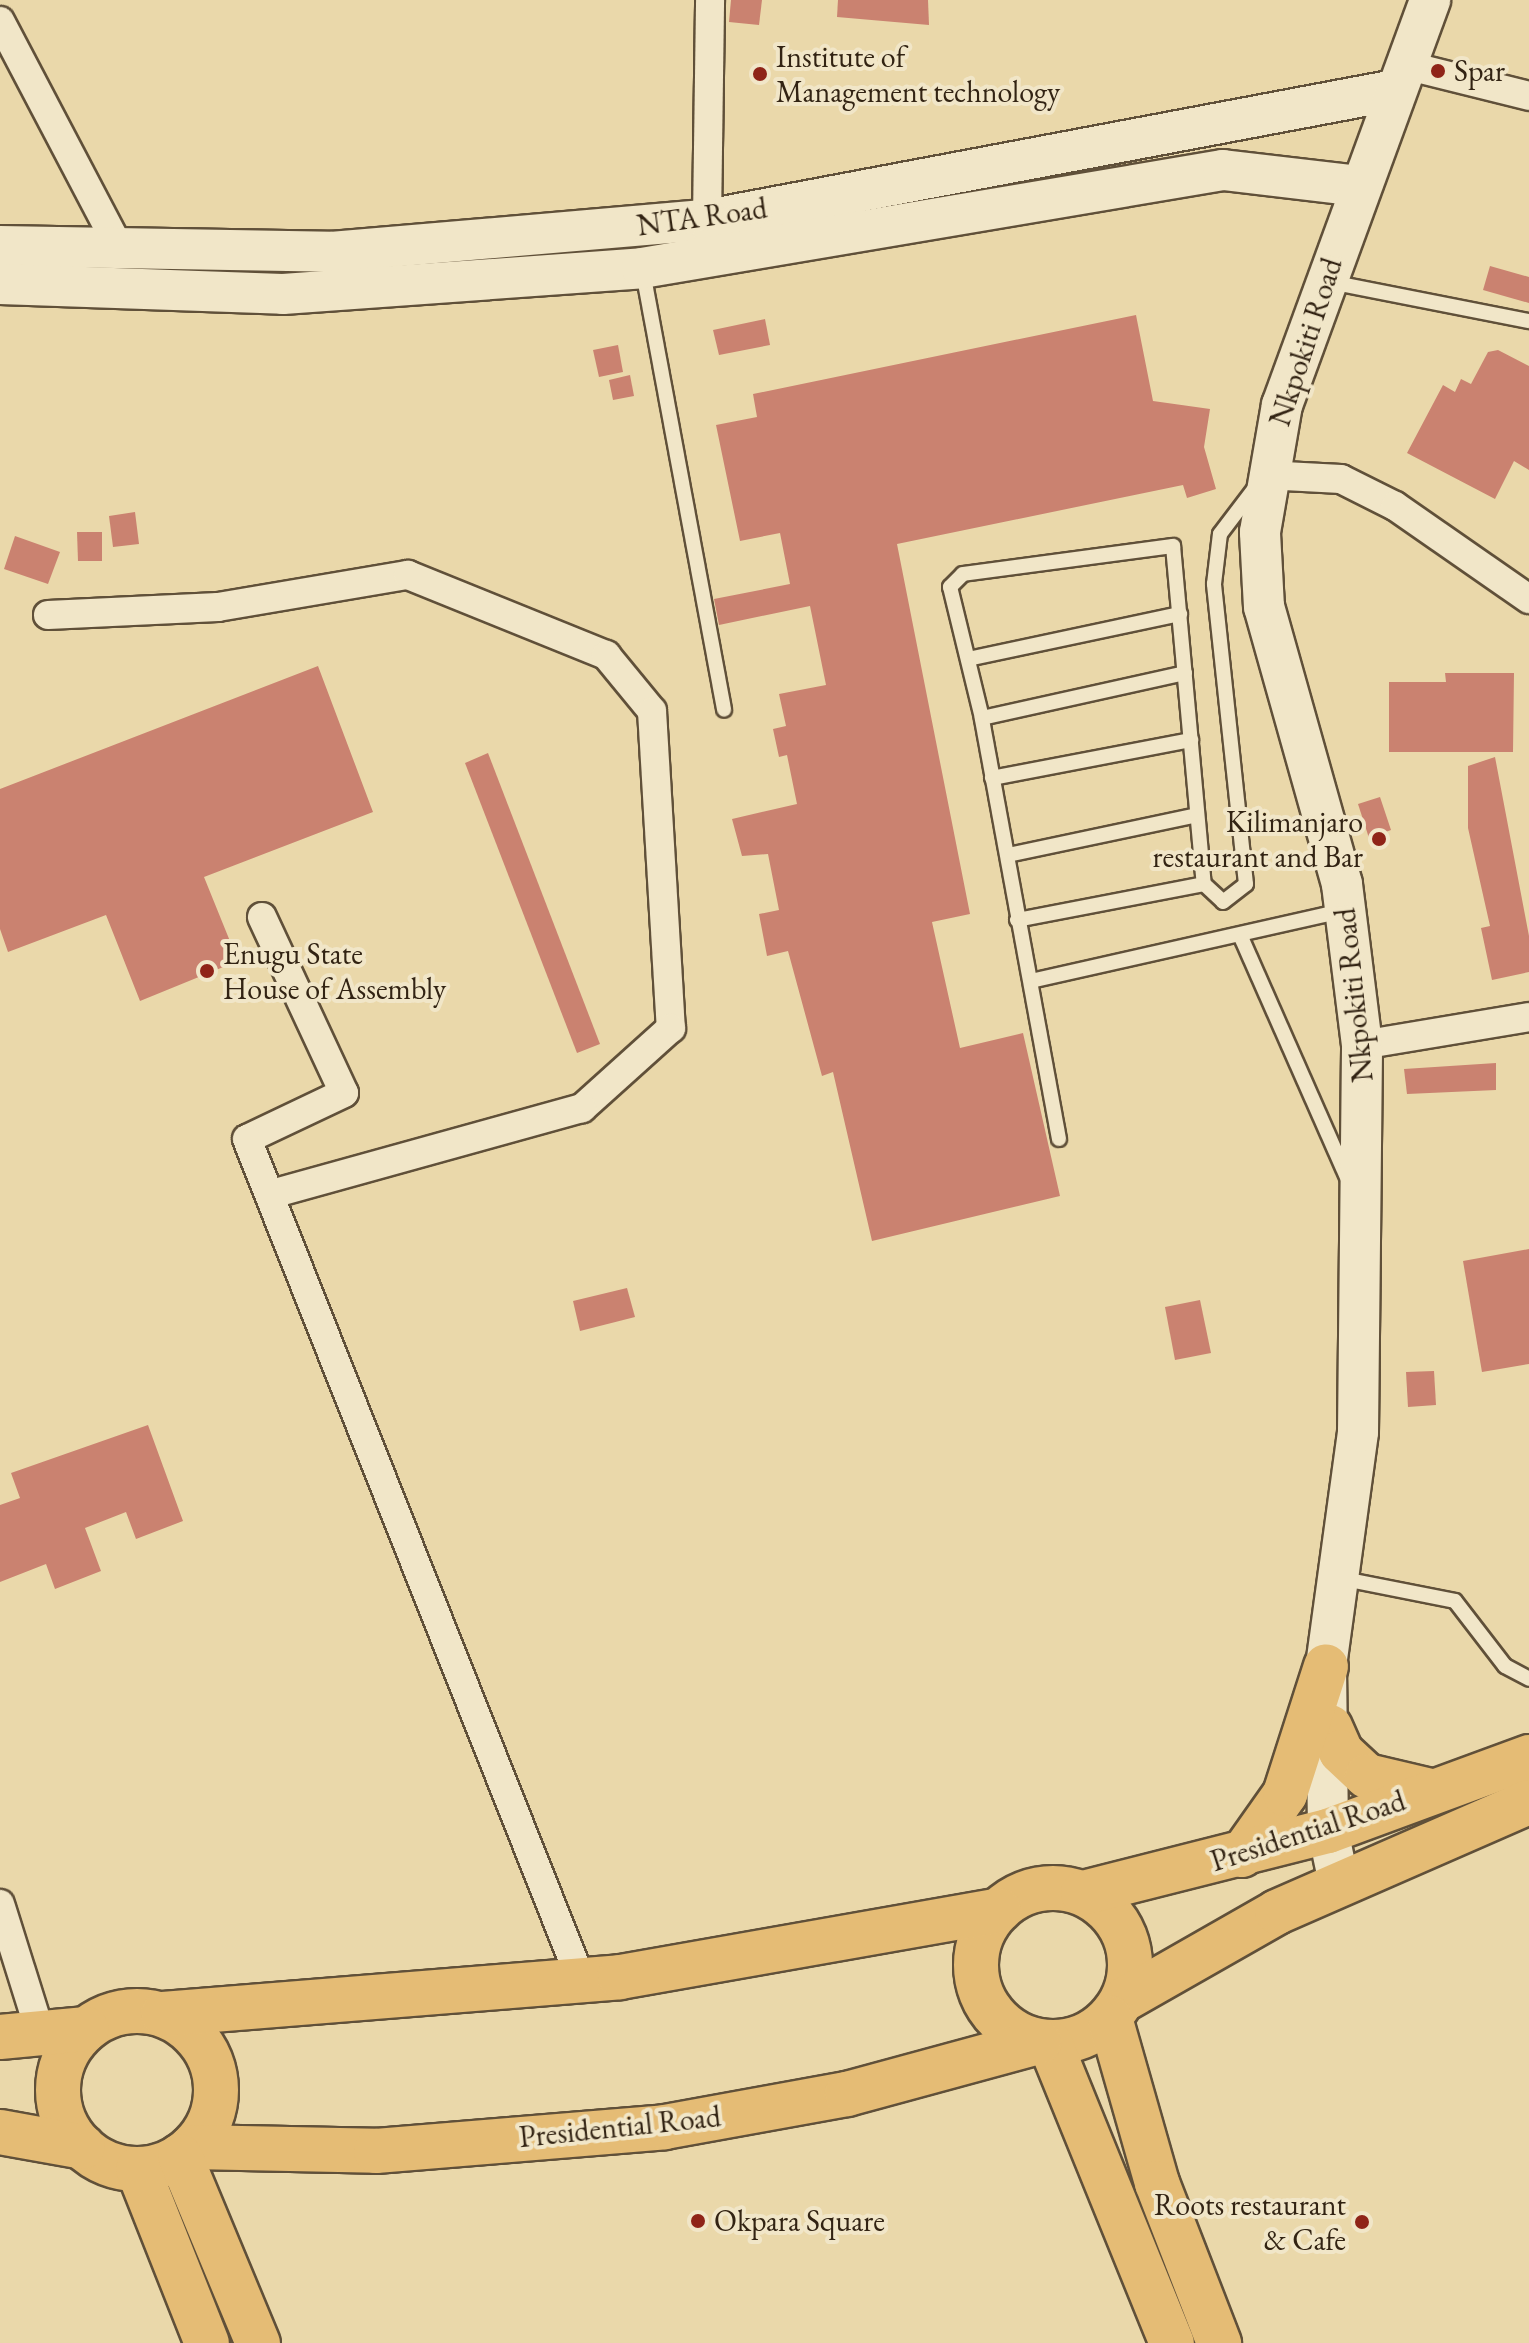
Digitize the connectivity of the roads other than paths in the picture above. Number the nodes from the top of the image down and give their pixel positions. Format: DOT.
graph roads {
  1 [pos="710,0"];
  2 [pos="1430,0"];
  3 [pos="0,21"];
  4 [pos="1400,77"];
  5 [pos="1529,96"];
  6 [pos="1360,186"];
  7 [pos="707,220"];
  8 [pos="117,244"];
  9 [pos="0,246"];
  10 [pos="642,268"];
  11 [pos="1325,281"];
  12 [pos="0,284"];
  13 [pos="1529,321"];
  14 [pos="1265,475"];
  15 [pos="1529,599"];
  16 [pos="1180,614"];
  17 [pos="48,615"];
  18 [pos="968,659"];
  19 [pos="1185,673"];
  20 [pos="724,710"];
  21 [pos="982,718"];
  22 [pos="1191,740"];
  23 [pos="992,778"];
  24 [pos="1197,815"];
  25 [pos="1008,855"];
  26 [pos="1204,884"];
  27 [pos="1346,910"];
  28 [pos="262,917"];
  29 [pos="1017,920"];
  30 [pos="1241,937"];
  31 [pos="1031,981"];
  32 [pos="1529,1017"];
  33 [pos="1362,1045"];
  34 [pos="1059,1139"];
  35 [pos="272,1194"];
  36 [pos="1365,1218"];
  37 [pos="1339,1578"];
  38 [pos="1326,1666"];
  39 [pos="1529,1679"];
  40 [pos="1330,1727"];
  41 [pos="1529,1757"];
  42 [pos="1431,1791"];
  43 [pos="1529,1802"];
  44 [pos="1328,1831"];
  45 [pos="1242,1855"];
  46 [pos="1339,1883"];
  47 [pos="1083,1893"];
  48 [pos="0,1904"];
  49 [pos="999,1910"];
  50 [pos="581,1980"];
  51 [pos="1116,2009"];
  52 [pos="163,2014"];
  53 [pos="87,2029"];
  54 [pos="20,2035"];
  55 [pos="1044,2042"];
  56 [pos="0,2132"];
  57 [pos="83,2147"];
  58 [pos="186,2151"];
  59 [pos="138,2169"];
  60 [pos="207,2343"];
  61 [pos="258,2343"];
  62 [pos="1172,2343"];
  63 [pos="1219,2343"];
  1 -- 7 [label="street"];
  2 -- 4 [label="main road, Nkpokiti Road"];
  3 -- 8 [label="street"];
  4 -- 5 [label="street"];
  4 -- 6 [label="main road, Nkpokiti Road"];
  4 -- 7 [label="main road, NTA Road"];
  6 -- 10 [label="main road, NTA Road"];
  6 -- 11 [label="main road, Nkpokiti Road"];
  7 -- 8 [label="main road, NTA Road"];
  8 -- 9 [label="main road, NTA Road"];
  10 -- 12 [label="main road, NTA Road"];
  10 -- 20 [label="lane"];
  11 -- 13 [label="lane"];
  11 -- 14 [label="main road, Nkpokiti Road"];
  14 -- 15 [label="street"];
  14 -- 26 [label="lane"];
  14 -- 27 [label="main road, Nkpokiti Road"];
  16 -- 18 [label="lane"];
  16 -- 18 [label="lane"];
  16 -- 19 [label="lane"];
  17 -- 35 [label="street"];
  18 -- 21 [label="lane"];
  19 -- 21 [label="lane"];
  19 -- 22 [label="lane"];
  21 -- 23 [label="lane"];
  22 -- 23 [label="lane"];
  22 -- 24 [label="lane"];
  23 -- 25 [label="lane"];
  24 -- 25 [label="lane"];
  24 -- 26 [label="lane"];
  25 -- 29 [label="lane"];
  26 -- 29 [label="lane"];
  27 -- 30 [label="lane"];
  27 -- 33 [label="main road, Nkpokiti Road"];
  28 -- 35 [label="street"];
  29 -- 31 [label="lane"];
  30 -- 31 [label="lane"];
  30 -- 36 [label="lane"];
  31 -- 34 [label="lane"];
  32 -- 33 [label="street"];
  33 -- 36 [label="main road, Nkpokiti Road"];
  35 -- 50 [label="street"];
  36 -- 37 [label="main road, Nkpokiti Road"];
  37 -- 38 [label="main road, Nkpokiti Road"];
  37 -- 39 [label="lane"];
  38 -- 40 [label="main road, Nkpokiti Road"];
  38 -- 45 [label="main road"];
  40 -- 42 [label="main road"];
  40 -- 44 [label="main road, Nkpokiti Road"];
  41 -- 42 [label="main road, Presidential Road"];
  42 -- 44 [label="main road, Presidential Road"];
  43 -- 46 [label="main road, Presidential Road"];
  44 -- 45 [label="main road, Presidential Road"];
  44 -- 46 [label="main road, Nkpokiti Road"];
  45 -- 47 [label="main road, Presidential Road"];
  46 -- 51 [label="main road, Presidential Road"];
  47 -- 49 [label="main road"];
  47 -- 51 [label="main road"];
  48 -- 54 [label="street"];
  49 -- 50 [label="main road"];
  49 -- 55 [label="main road"];
  50 -- 52 [label="main road"];
  51 -- 55 [label="main road"];
  51 -- 63 [label="main road"];
  52 -- 53 [label="main road"];
  52 -- 58 [label="main road"];
  53 -- 54 [label="main road"];
  53 -- 57 [label="main road"];
  55 -- 58 [label="main road, Presidential Road"];
  55 -- 62 [label="main road"];
  56 -- 57 [label="main road"];
  57 -- 59 [label="main road"];
  58 -- 59 [label="main road"];
  58 -- 61 [label="main road"];
  59 -- 60 [label="main road"];
}
